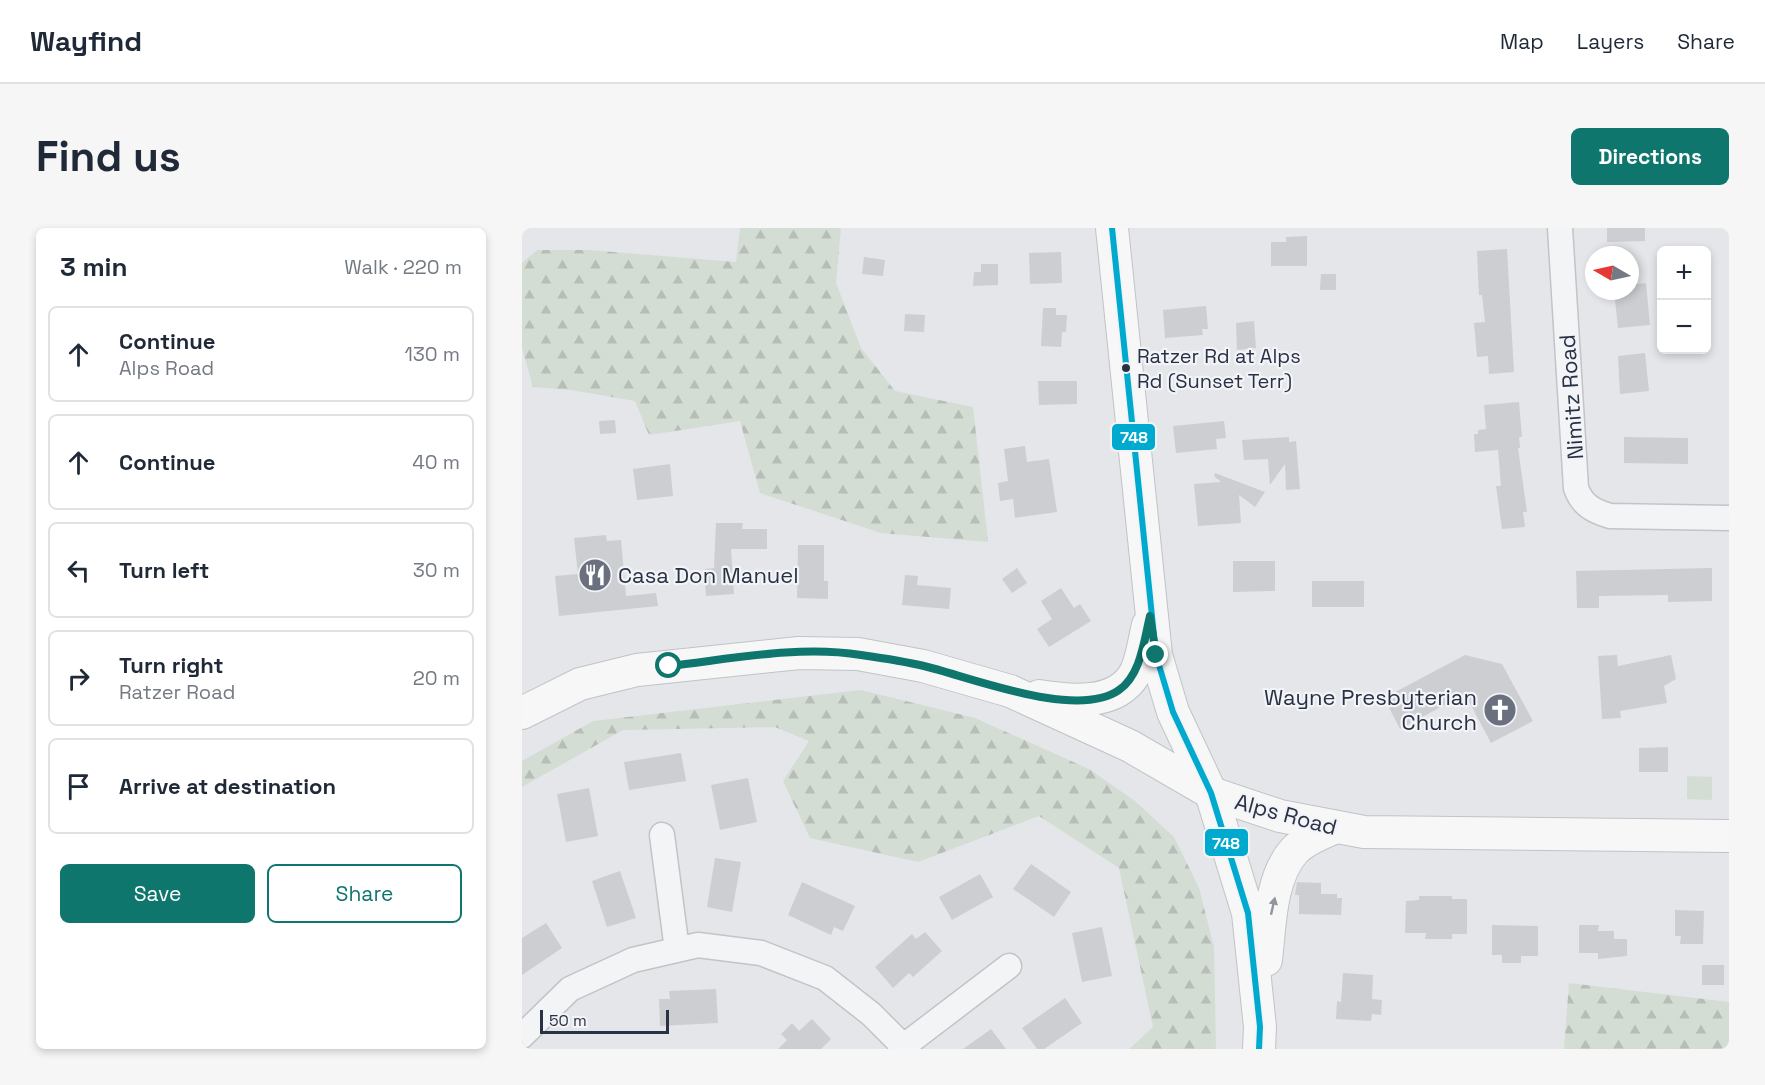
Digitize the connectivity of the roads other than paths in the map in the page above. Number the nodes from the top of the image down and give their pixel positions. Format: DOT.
graph roads {
  1 [pos="1112,228"];
  2 [pos="1560,228"];
  3 [pos="1729,518"];
  4 [pos="1150,616"];
  5 [pos="1010,691"];
  6 [pos="522,713"];
  7 [pos="1211,792"];
  8 [pos="1334,828"];
  9 [pos="662,836"];
  10 [pos="1729,836"];
  11 [pos="677,950"];
  12 [pos="1009,966"];
  13 [pos="522,1036"];
  14 [pos="1260,1038"];
  15 [pos="902,1047"];
  1 -- 4 [label="main road"];
  2 -- 3 [label="street, Nimitz Road"];
  4 -- 5 [label="main road"];
  4 -- 7 [label="main road"];
  5 -- 6 [label="main road, Alps Road"];
  5 -- 7 [label="main road, Alps Road"];
  7 -- 8 [label="main road, Alps Road"];
  7 -- 14 [label="main road"];
  8 -- 10 [label="main road, Alps Road"];
  14 -- 8 [label="main road, one-way"];
  9 -- 11 [label="street"];
  11 -- 13 [label="street"];
  11 -- 15 [label="street"];
  12 -- 15 [label="street"];
}
